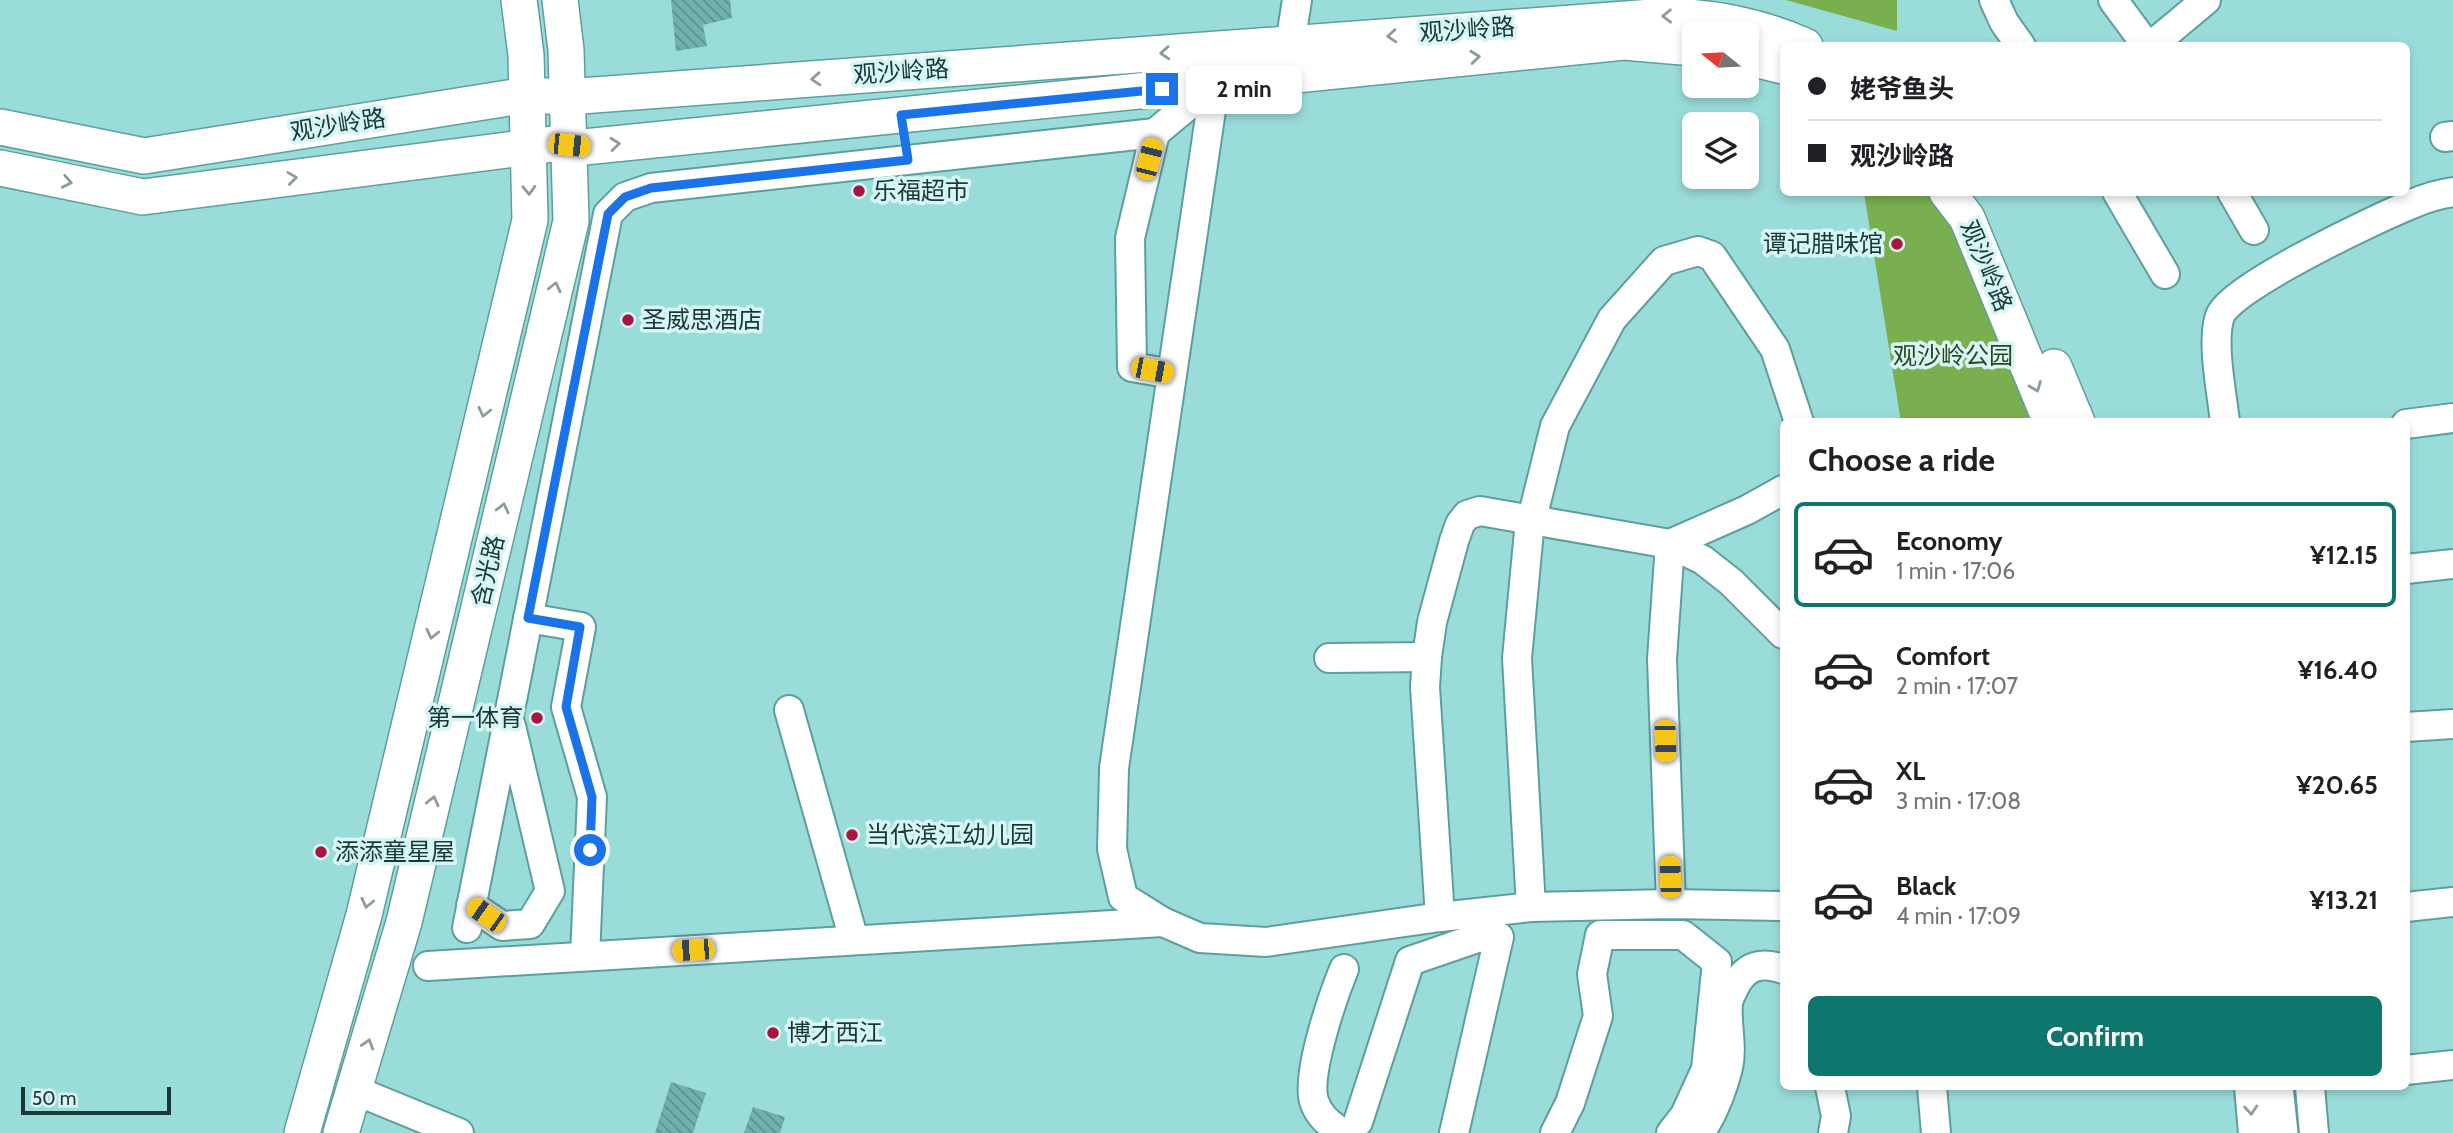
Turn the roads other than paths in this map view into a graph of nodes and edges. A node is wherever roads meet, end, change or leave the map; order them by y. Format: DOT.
graph roads {
  1 [pos="519,0"];
  2 [pos="560,0"];
  3 [pos="1297,0"];
  4 [pos="1994,0"];
  5 [pos="2113,0"];
  6 [pos="2206,0"];
  7 [pos="1793,42"];
  8 [pos="2018,42"];
  9 [pos="2146,42"];
  10 [pos="2154,42"];
  11 [pos="1682,47"];
  12 [pos="1288,60"];
  13 [pos="1759,60"];
  14 [pos="1780,65"];
  15 [pos="1214,83"];
  16 [pos="527,96"];
  17 [pos="567,97"];
  18 [pos="901,115"];
  19 [pos="0,127"];
  20 [pos="1156,133"];
  21 [pos="569,145"];
  22 [pos="528,147"];
  23 [pos="908,160"];
  24 [pos="0,168"];
  25 [pos="2453,192"];
  26 [pos="1950,196"];
  27 [pos="1979,196"];
  28 [pos="2119,196"];
  29 [pos="2234,196"];
  30 [pos="2254,230"];
  31 [pos="2165,274"];
  32 [pos="1172,374"];
  33 [pos="1798,418"];
  34 [pos="2049,418"];
  35 [pos="2075,418"];
  36 [pos="2225,418"];
  37 [pos="2453,418"];
  38 [pos="2410,423"];
  39 [pos="1780,492"];
  40 [pos="1532,521"];
  41 [pos="1670,544"];
  42 [pos="2453,564"];
  43 [pos="2410,569"];
  44 [pos="528,618"];
  45 [pos="1780,631"];
  46 [pos="1427,657"];
  47 [pos="1328,658"];
  48 [pos="789,710"];
  49 [pos="509,716"];
  50 [pos="2453,724"];
  51 [pos="2410,727"];
  52 [pos="2453,902"];
  53 [pos="1671,904"];
  54 [pos="1780,906"];
  55 [pos="1531,907"];
  56 [pos="2410,907"];
  57 [pos="1440,917"];
  58 [pos="1163,922"];
  59 [pos="854,940"];
  60 [pos="585,956"];
  61 [pos="428,966"];
  62 [pos="1780,968"];
  63 [pos="1344,969"];
  64 [pos="2453,1065"];
  65 [pos="2410,1070"];
  66 [pos="354,1090"];
  67 [pos="1831,1090"];
  68 [pos="1931,1090"];
  69 [pos="2249,1090"];
  70 [pos="2275,1090"];
  71 [pos="2310,1090"];
  72 [pos="1350,1127"];
  73 [pos="302,1133"];
  74 [pos="341,1133"];
  75 [pos="459,1133"];
  76 [pos="1454,1133"];
  77 [pos="1555,1133"];
  78 [pos="1671,1133"];
  79 [pos="1700,1133"];
  80 [pos="1833,1133"];
  81 [pos="1936,1133"];
  82 [pos="2253,1133"];
  83 [pos="2280,1133"];
  84 [pos="2315,1133"];
  1 -- 16 [label="main road, 含光路"];
  2 -- 17 [label="main road, 含光路"];
  3 -- 12 [label="street"];
  4 -- 8 [label="street"];
  5 -- 9 [label="street"];
  6 -- 10 [label="street"];
  7 -- 12 [label="main road, 观沙岭路, one-way"];
  12 -- 11 [label="main road, 观沙岭路, one-way"];
  12 -- 15 [label="main road, 观沙岭路"];
  12 -- 17 [label="main road, 观沙岭路, one-way"];
  13 -- 14 [label="main road"];
  15 -- 18 [label="main road, 观沙岭路"];
  15 -- 20 [label="street"];
  15 -- 32 [label="street"];
  16 -- 17 [label="main road, 观沙岭路"];
  16 -- 19 [label="main road, 观沙岭路"];
  16 -- 22 [label="main road, 含光路"];
  17 -- 21 [label="main road, 含光路"];
  21 -- 18 [label="main road, 观沙岭路, one-way"];
  18 -- 23 [label="street"];
  20 -- 23 [label="street"];
  20 -- 32 [label="street"];
  21 -- 22 [label="main road, 观沙岭路"];
  66 -- 21 [label="main road, 含光路, one-way"];
  24 -- 22 [label="main road, 观沙岭路, one-way"];
  22 -- 73 [label="main road, 含光路, one-way"];
  23 -- 44 [label="street"];
  25 -- 36 [label="street"];
  26 -- 34 [label="main road, 观沙岭路, one-way"];
  27 -- 35 [label="main road, 观沙岭路"];
  28 -- 31 [label="street"];
  29 -- 30 [label="street"];
  32 -- 58 [label="street"];
  33 -- 40 [label="street"];
  37 -- 38 [label="street"];
  39 -- 41 [label="street"];
  40 -- 41 [label="street"];
  40 -- 46 [label="street"];
  40 -- 55 [label="street"];
  41 -- 45 [label="street"];
  41 -- 53 [label="street"];
  42 -- 43 [label="street"];
  44 -- 49 [label="street"];
  44 -- 60 [label="street"];
  46 -- 47 [label="street"];
  46 -- 57 [label="street"];
  48 -- 59 [label="street"];
  49 -- 49 [label="street"];
  50 -- 51 [label="street"];
  52 -- 56 [label="street"];
  53 -- 54 [label="street"];
  53 -- 55 [label="street"];
  55 -- 57 [label="street"];
  57 -- 58 [label="street"];
  58 -- 59 [label="street"];
  59 -- 60 [label="street"];
  60 -- 61 [label="street"];
  62 -- 79 [label="street"];
  63 -- 72 [label="street"];
  64 -- 65 [label="street"];
  66 -- 74 [label="main road, 含光路"];
  66 -- 75 [label="street"];
  67 -- 80 [label="street"];
  68 -- 81 [label="street"];
  69 -- 82 [label="street, one-way"];
  70 -- 83 [label="main road"];
  71 -- 84 [label="street"];
  72 -- 76 [label="street"];
  77 -- 78 [label="street"];
}
